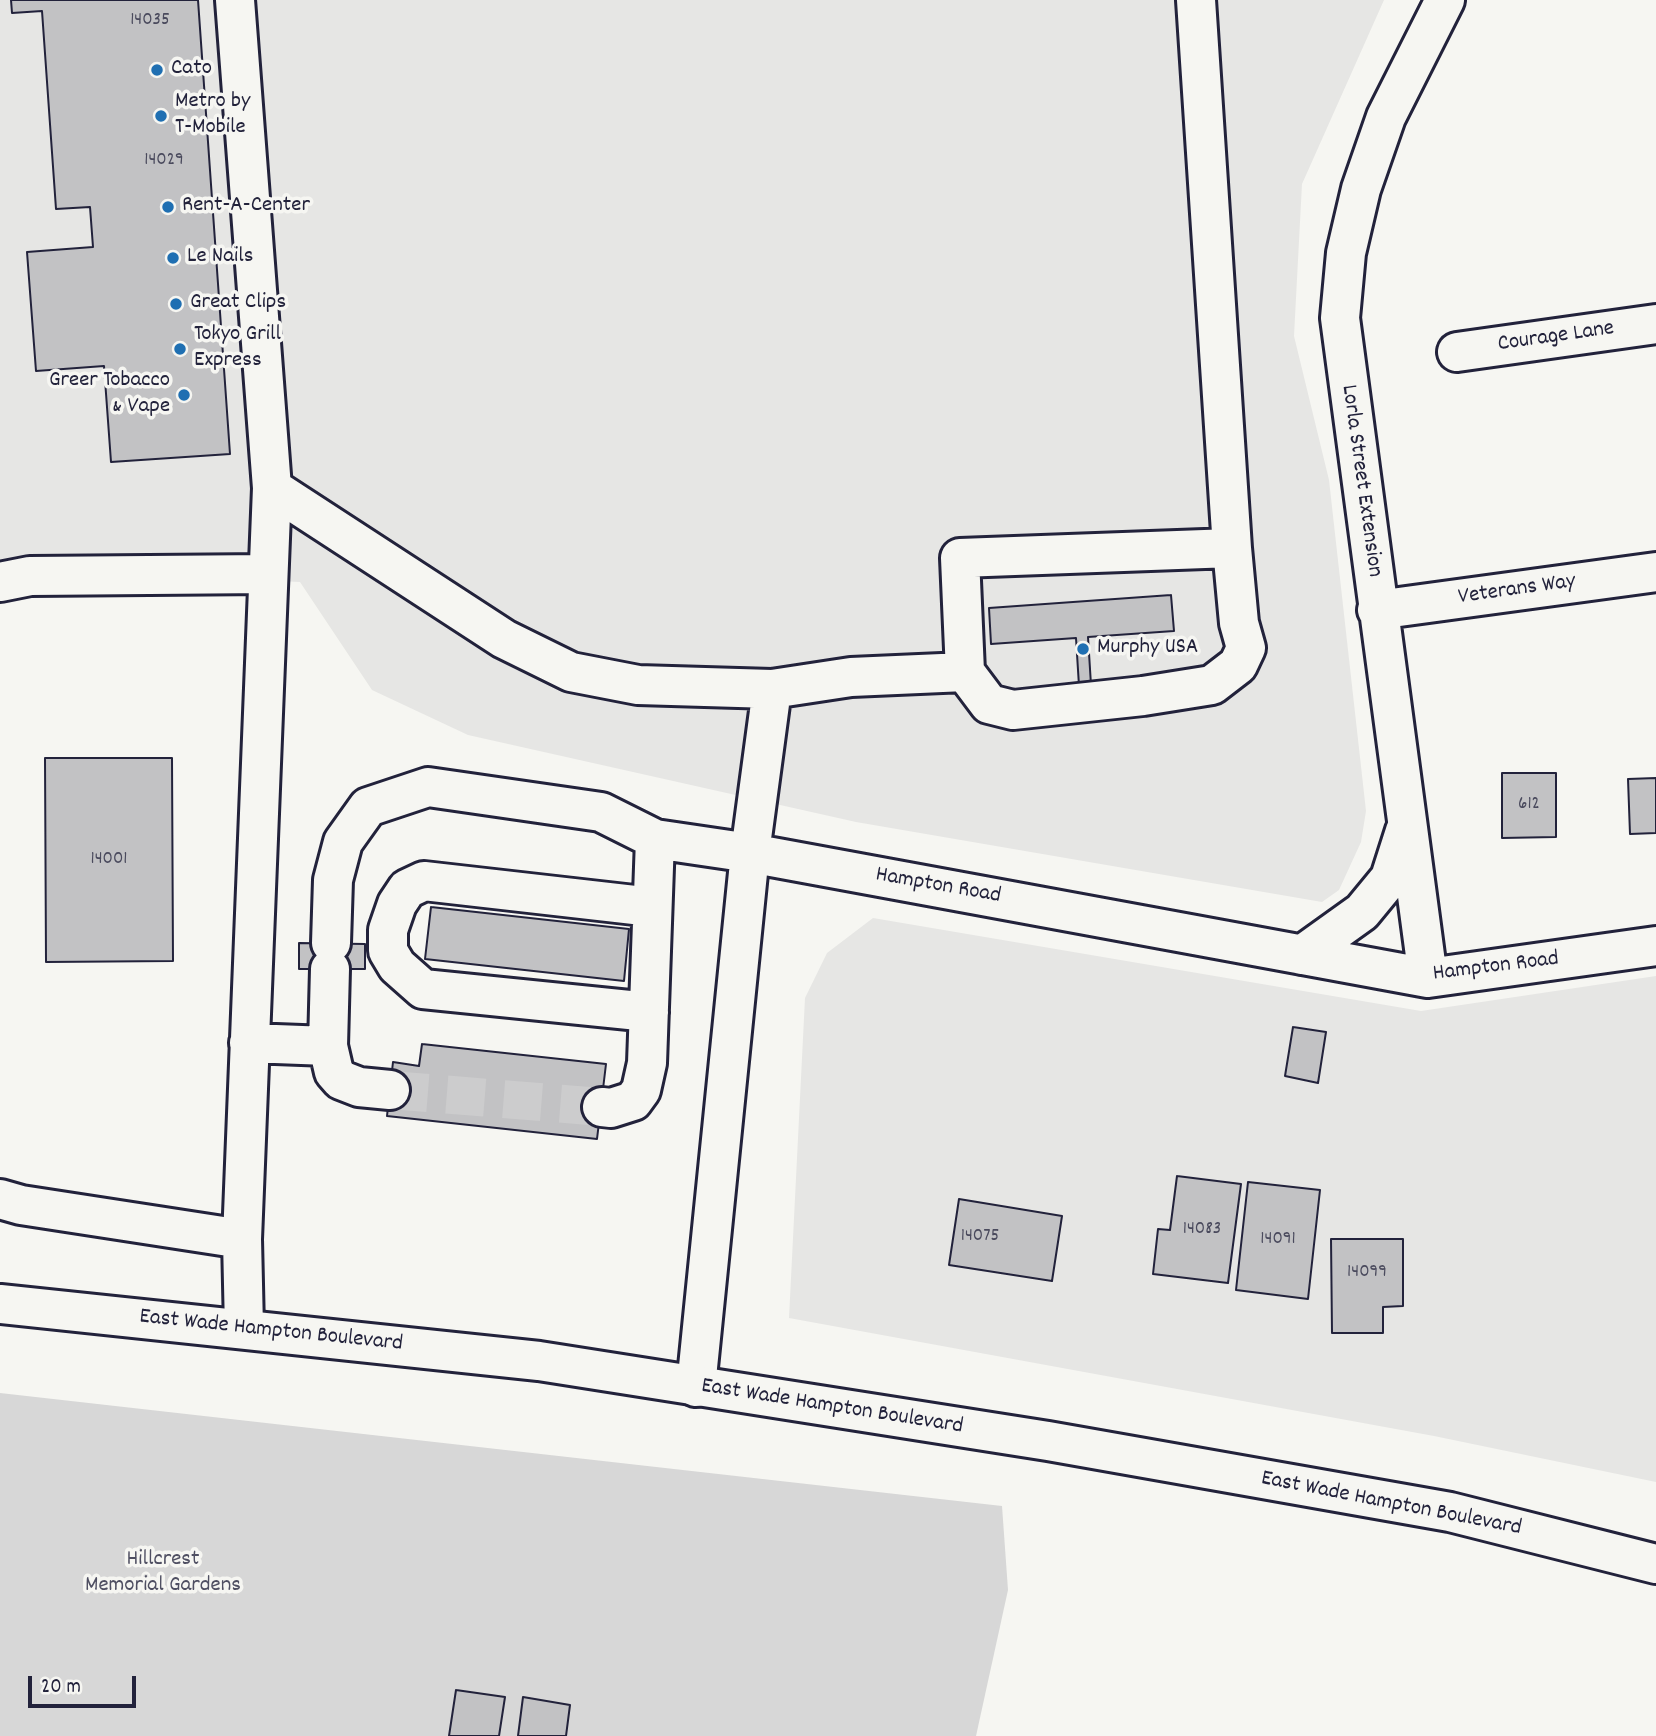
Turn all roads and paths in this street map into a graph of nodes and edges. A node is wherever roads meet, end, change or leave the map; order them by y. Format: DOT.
graph roads {
  1 [pos="235,0"];
  2 [pos="1196,0"];
  3 [pos="1445,0"];
  4 [pos="1656,324"];
  5 [pos="1457,352"];
  6 [pos="272,488"];
  7 [pos="1232,548"];
  8 [pos="1656,572"];
  9 [pos="268,574"];
  10 [pos="0,582"];
  11 [pos="1377,610"];
  12 [pos="965,672"];
  13 [pos="772,689"];
  14 [pos="1407,826"];
  15 [pos="655,839"];
  16 [pos="750,853"];
  17 [pos="653,907"];
  18 [pos="1656,946"];
  19 [pos="1302,955"];
  20 [pos="1428,978"];
  21 [pos="649,1013"];
  22 [pos="249,1043"];
  23 [pos="328,1046"];
  24 [pos="390,1090"];
  25 [pos="602,1107"];
  26 [pos="0,1199"];
  27 [pos="242,1239"];
  28 [pos="0,1304"];
  29 [pos="244,1329"];
  30 [pos="696,1387"];
  31 [pos="1656,1564"];
  1 -- 6 [label="street"];
  2 -- 7 [label="street"];
  3 -- 11 [label="street, Lorla Street Extension"];
  4 -- 5 [label="street, Courage Lane"];
  6 -- 9 [label="street"];
  6 -- 13 [label="street"];
  7 -- 12 [label="street"];
  7 -- 12 [label="street"];
  8 -- 11 [label="street, Veterans Way"];
  9 -- 10 [label="street"];
  9 -- 22 [label="street"];
  11 -- 14 [label="street, Lorla Street Extension"];
  12 -- 13 [label="street"];
  13 -- 16 [label="street"];
  14 -- 19 [label="street"];
  14 -- 20 [label="street, Lorla Street Extension"];
  15 -- 16 [label="street, Hampton Road"];
  15 -- 17 [label="street"];
  15 -- 23 [label="street, Hampton Road"];
  16 -- 19 [label="street, Hampton Road"];
  16 -- 30 [label="street"];
  17 -- 21 [label="street"];
  17 -- 21 [label="street"];
  18 -- 20 [label="street, Hampton Road"];
  19 -- 20 [label="street, Hampton Road"];
  21 -- 25 [label="street"];
  22 -- 23 [label="street"];
  22 -- 27 [label="street"];
  23 -- 24 [label="street"];
  26 -- 27 [label="street"];
  27 -- 29 [label="street"];
  28 -- 29 [label="street, East Wade Hampton Boulevard"];
  29 -- 30 [label="street, East Wade Hampton Boulevard"];
  30 -- 31 [label="street, East Wade Hampton Boulevard"];
}
